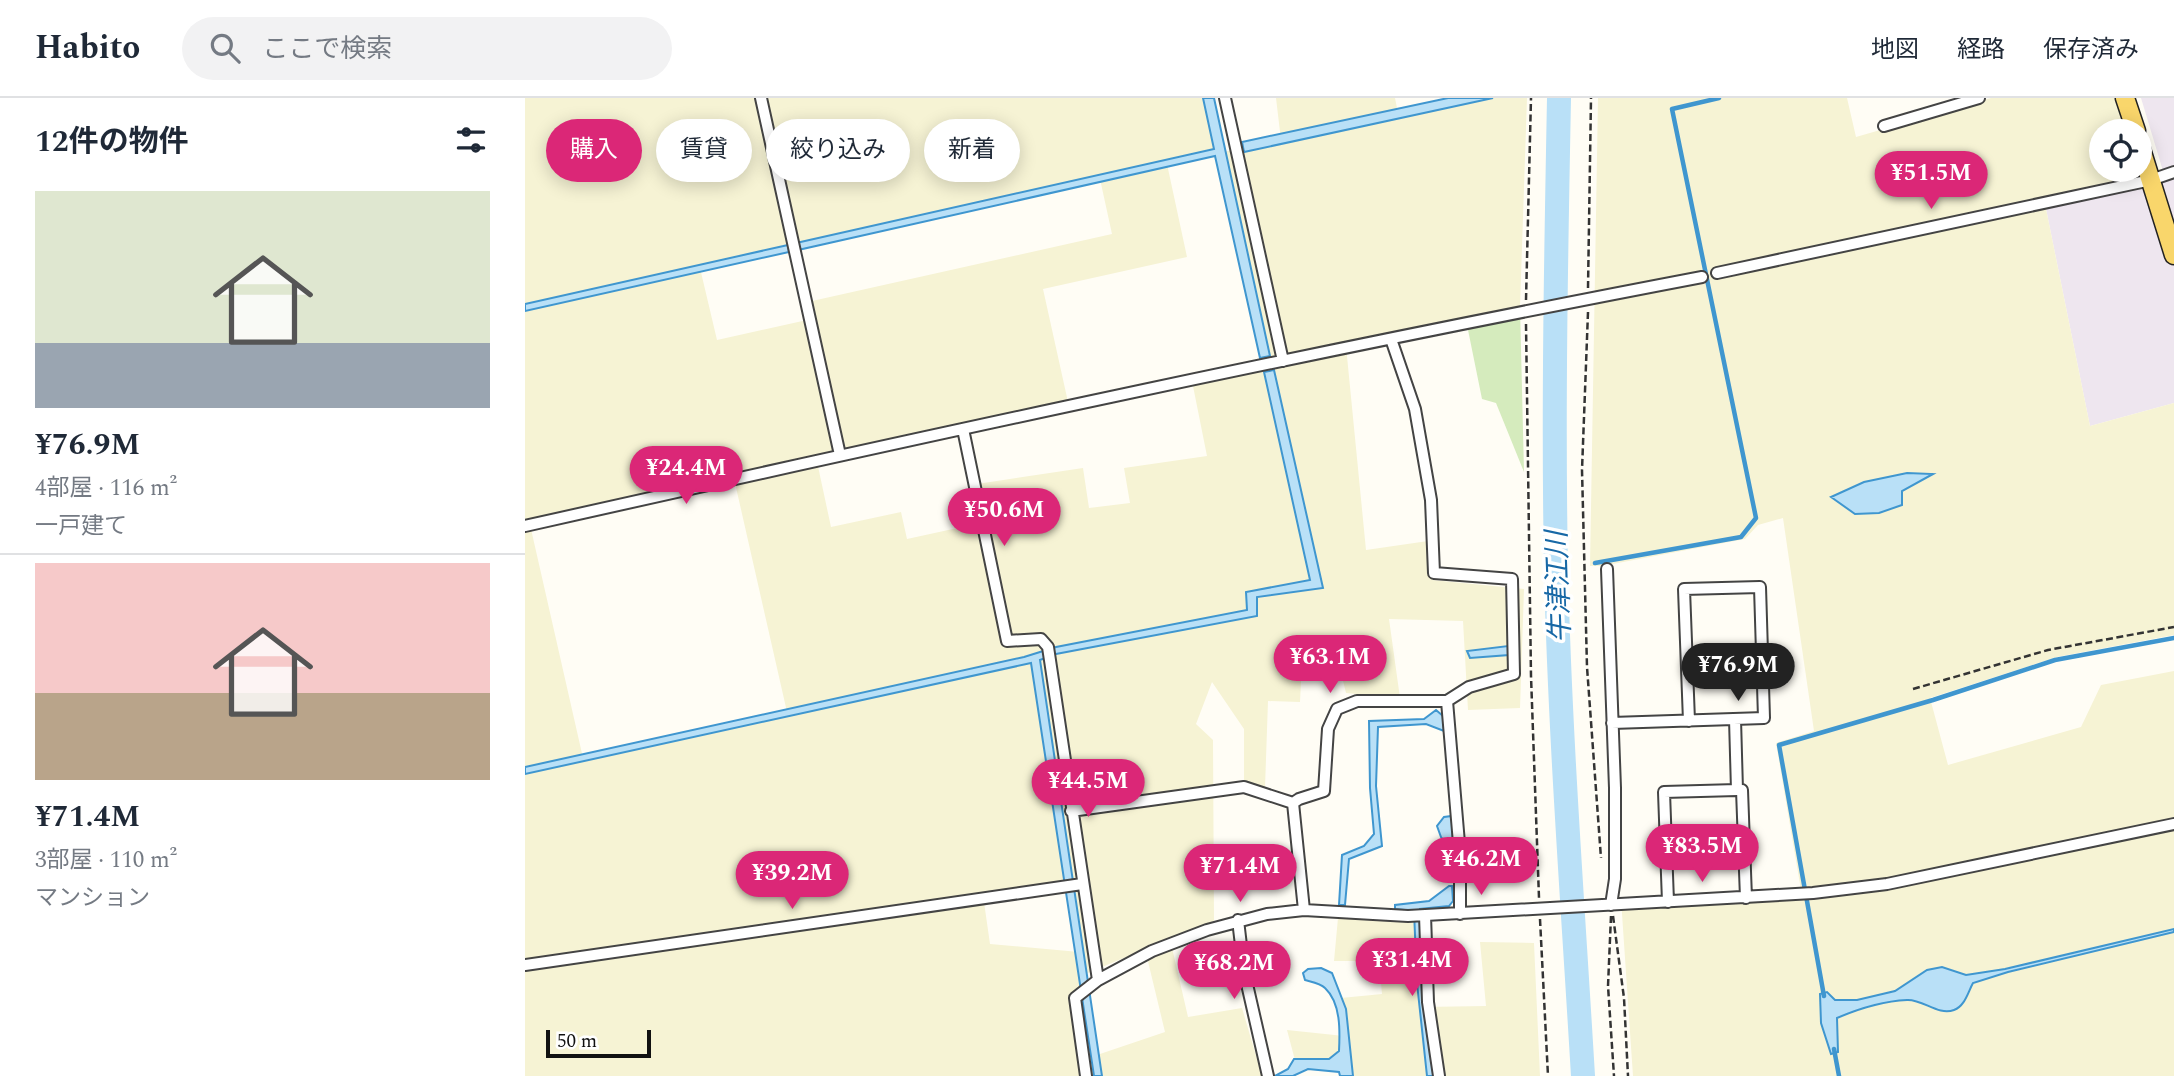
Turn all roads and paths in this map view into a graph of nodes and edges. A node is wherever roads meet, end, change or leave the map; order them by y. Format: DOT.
graph roads {
  1 [pos="761,98"];
  2 [pos="1225,98"];
  3 [pos="1531,98"];
  4 [pos="1591,98"];
  5 [pos="1979,98"];
  6 [pos="2125,98"];
  7 [pos="1957,101"];
  8 [pos="2132,119"];
  9 [pos="1884,126"];
  10 [pos="2174,173"];
  11 [pos="2152,180"];
  12 [pos="2142,182"];
  13 [pos="2152,182"];
  14 [pos="2174,255"];
  15 [pos="1717,273"];
  16 [pos="1702,277"];
  17 [pos="1588,299"];
  18 [pos="1526,311"];
  19 [pos="1391,339"];
  20 [pos="1283,361"];
  21 [pos="963,429"];
  22 [pos="839,455"];
  23 [pos="525,526"];
  24 [pos="1607,569"];
  25 [pos="2174,627"];
  26 [pos="1913,689"];
  27 [pos="1447,701"];
  28 [pos="1735,719"];
  29 [pos="1689,720"];
  30 [pos="1612,723"];
  31 [pos="1737,790"];
  32 [pos="1293,803"];
  33 [pos="1072,811"];
  34 [pos="2174,824"];
  35 [pos="1602,867"];
  36 [pos="1082,884"];
  37 [pos="1746,898"];
  38 [pos="1668,902"];
  39 [pos="1611,905"];
  40 [pos="1539,909"];
  41 [pos="1304,910"];
  42 [pos="1460,914"];
  43 [pos="1425,915"];
  44 [pos="1238,920"];
  45 [pos="525,965"];
  46 [pos="1095,982"];
  47 [pos="1086,1076"];
  48 [pos="1268,1076"];
  49 [pos="1439,1076"];
  50 [pos="1548,1076"];
  51 [pos="1614,1076"];
  52 [pos="1629,1076"];
  1 -- 22 [label="street"];
  2 -- 20 [label="street"];
  3 -- 18 [label="path"];
  4 -- 17 [label="path"];
  5 -- 7 [label="street"];
  6 -- 8 [label="main road"];
  7 -- 9 [label="street"];
  10 -- 11 [label="street"];
  12 -- 15 [label="street"];
  13 -- 14 [label="main road"];
  16 -- 17 [label="street"];
  17 -- 18 [label="street"];
  17 -- 35 [label="path"];
  18 -- 19 [label="street"];
  18 -- 40 [label="path"];
  19 -- 20 [label="street"];
  19 -- 27 [label="street"];
  20 -- 21 [label="street"];
  21 -- 22 [label="street"];
  21 -- 33 [label="street"];
  22 -- 23 [label="street"];
  24 -- 30 [label="street"];
  25 -- 26 [label="path"];
  27 -- 32 [label="street"];
  27 -- 42 [label="street"];
  28 -- 29 [label="street"];
  28 -- 29 [label="street"];
  28 -- 31 [label="street"];
  29 -- 30 [label="street"];
  30 -- 39 [label="street"];
  31 -- 37 [label="street"];
  31 -- 38 [label="street"];
  32 -- 33 [label="street"];
  32 -- 41 [label="street"];
  33 -- 36 [label="street"];
  34 -- 37 [label="street"];
  36 -- 45 [label="street"];
  36 -- 46 [label="street"];
  37 -- 38 [label="street"];
  38 -- 39 [label="street"];
  39 -- 40 [label="street"];
  39 -- 51 [label="path"];
  39 -- 52 [label="path"];
  40 -- 42 [label="street"];
  40 -- 50 [label="path"];
  41 -- 43 [label="street"];
  41 -- 44 [label="street"];
  42 -- 43 [label="street"];
  43 -- 49 [label="street"];
  44 -- 46 [label="street"];
  44 -- 48 [label="street"];
  46 -- 47 [label="street"];
}
